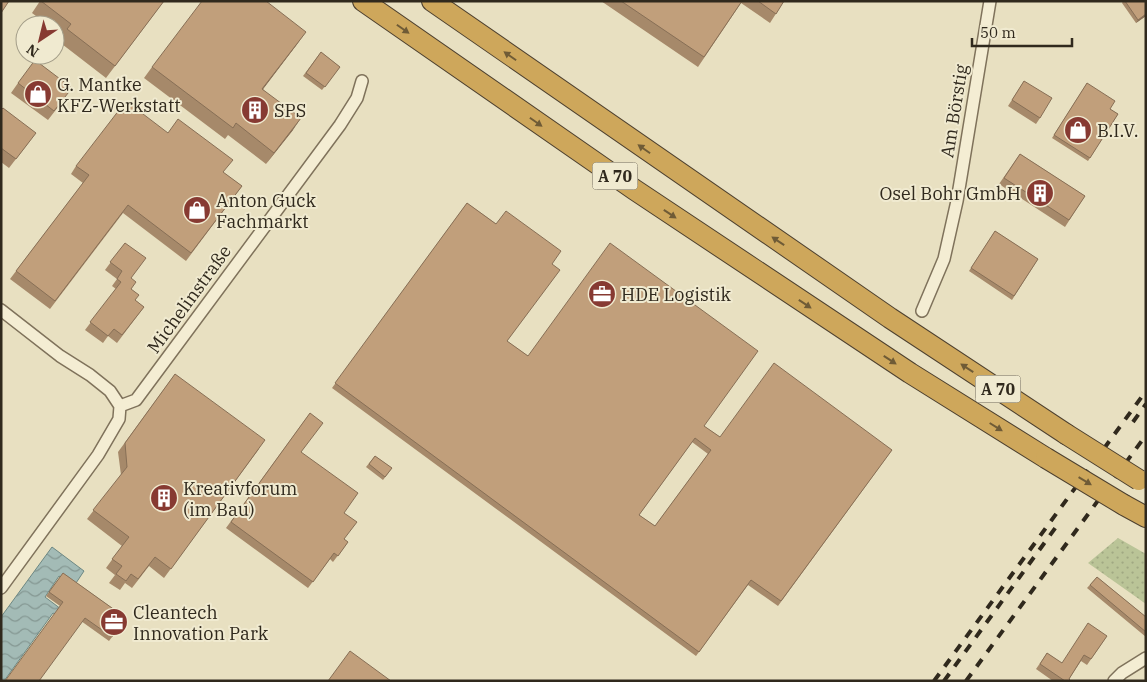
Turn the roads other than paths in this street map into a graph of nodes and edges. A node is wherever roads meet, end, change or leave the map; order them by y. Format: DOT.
graph roads {
  1 [pos="362,1"];
  2 [pos="432,1"];
  3 [pos="990,1"];
  4 [pos="362,81"];
  5 [pos="1,310"];
  6 [pos="922,311"];
  7 [pos="120,406"];
  8 [pos="1142,482"];
  9 [pos="1146,517"];
  10 [pos="1,588"];
  11 [pos="1146,658"];
  12 [pos="1114,681"];
  1 -- 9 [label="highway, A 70, one-way, bridge"];
  8 -- 2 [label="highway, A 70, one-way, bridge"];
  3 -- 6 [label="street, Am Börstig"];
  4 -- 7 [label="street, Michelinstraße"];
  5 -- 7 [label="street"];
  7 -- 10 [label="street"];
  11 -- 12 [label="street"];
}
